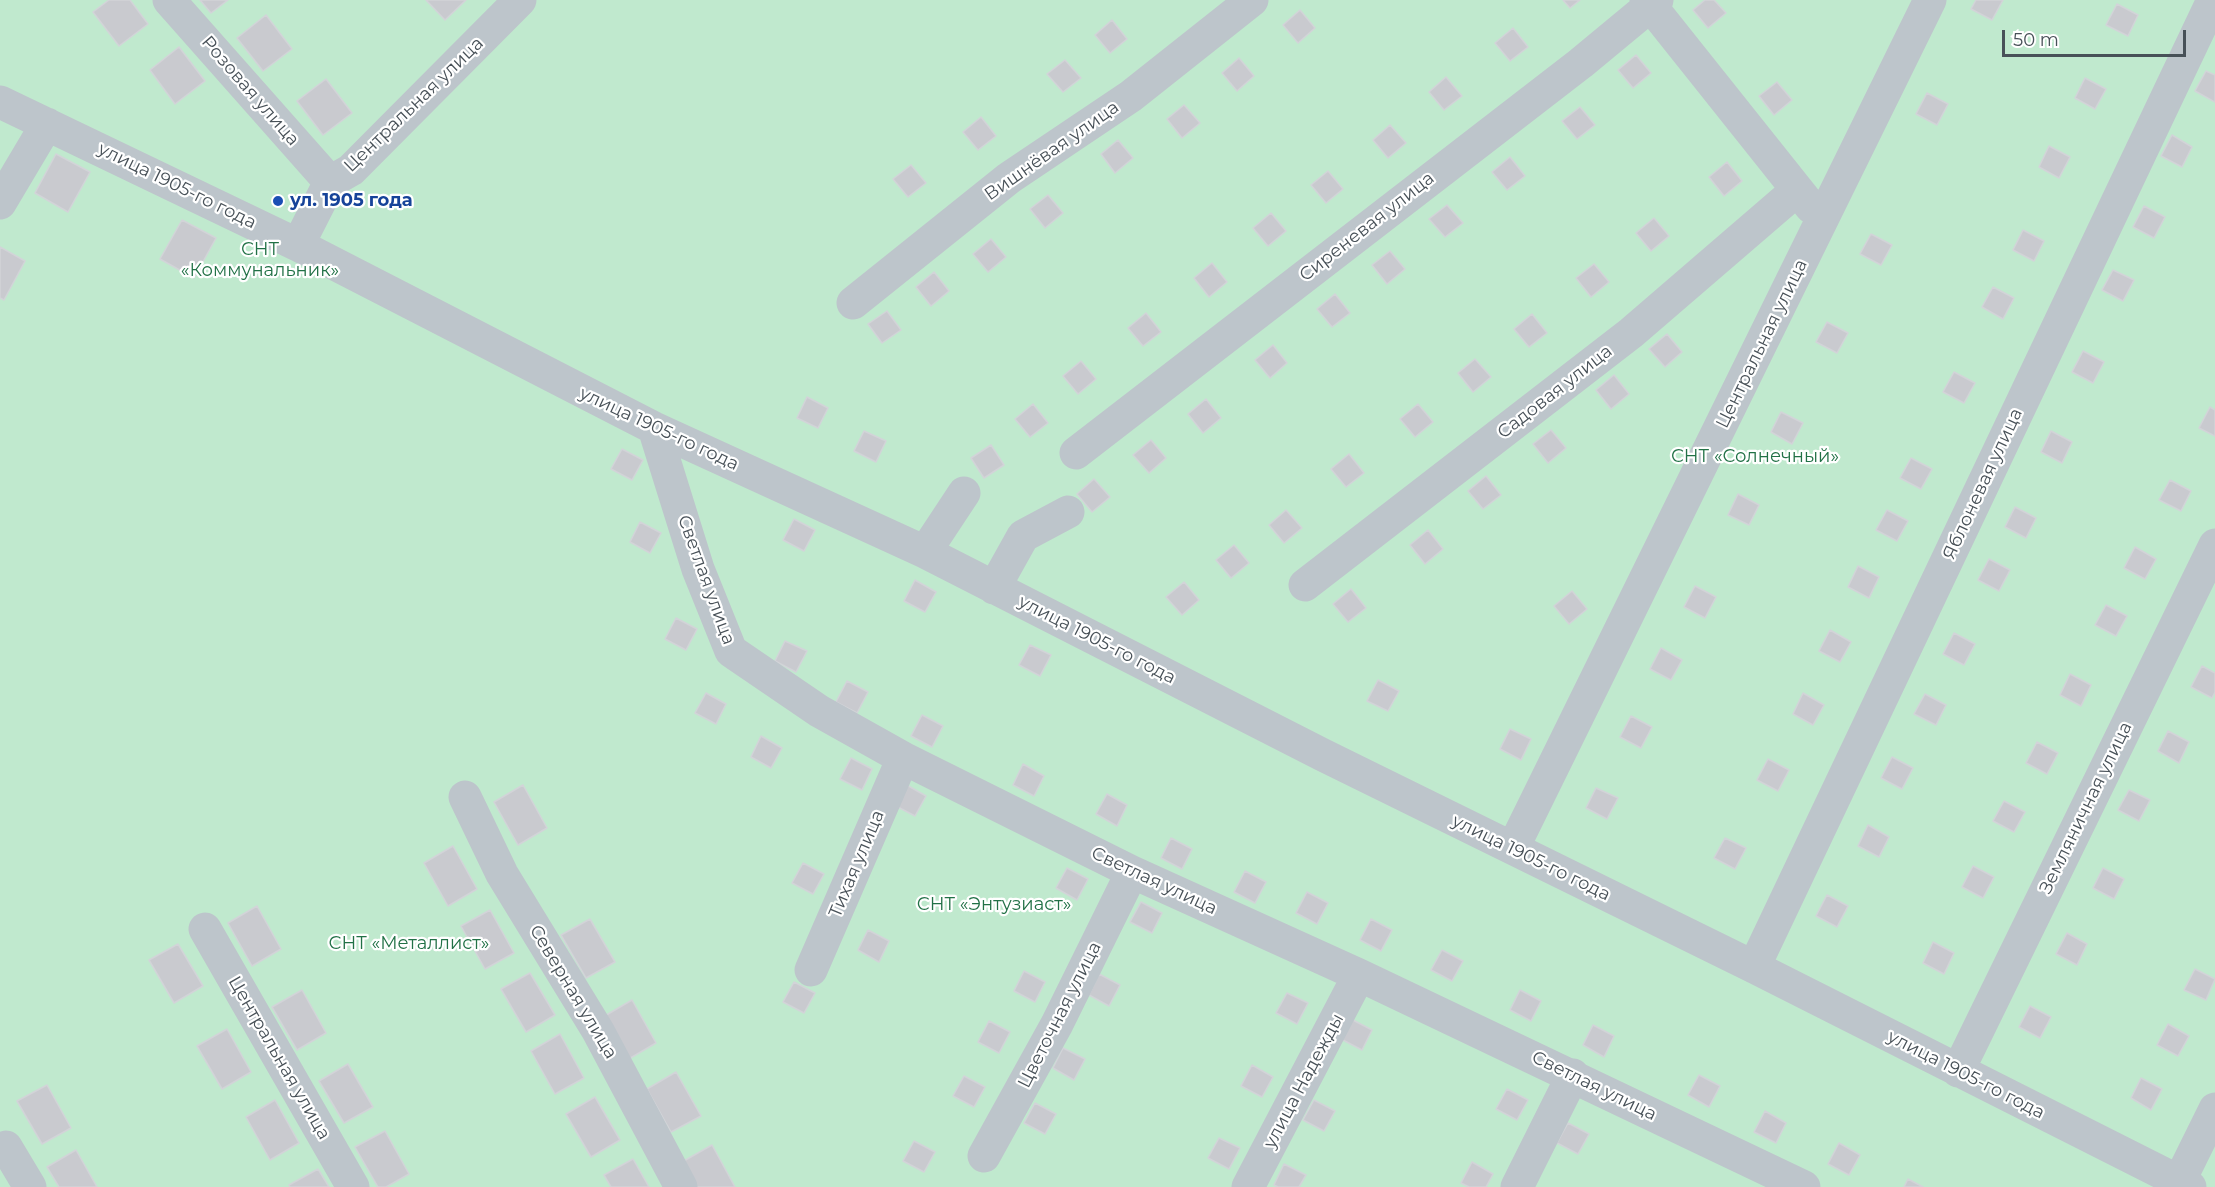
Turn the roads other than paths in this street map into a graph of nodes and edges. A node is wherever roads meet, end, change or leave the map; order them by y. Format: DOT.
graph roads {
  1 [pos="169,0"];
  2 [pos="1252,0"];
  3 [pos="1930,0"];
  4 [pos="2213,0"];
  5 [pos="1651,2"];
  6 [pos="512,3"];
  7 [pos="0,102"];
  8 [pos="47,124"];
  9 [pos="330,182"];
  10 [pos="1797,190"];
  11 [pos="0,202"];
  12 [pos="1822,222"];
  13 [pos="298,245"];
  14 [pos="853,303"];
  15 [pos="654,428"];
  16 [pos="1076,453"];
  17 [pos="964,493"];
  18 [pos="1068,512"];
  19 [pos="2215,545"];
  20 [pos="924,552"];
  21 [pos="1305,585"];
  22 [pos="994,588"];
  23 [pos="903,758"];
  24 [pos="465,797"];
  25 [pos="1513,848"];
  26 [pos="1132,872"];
  27 [pos="205,929"];
  28 [pos="1754,968"];
  29 [pos="811,970"];
  30 [pos="1359,975"];
  31 [pos="1958,1071"];
  32 [pos="1573,1075"];
  33 [pos="2215,1109"];
  34 [pos="6,1147"];
  35 [pos="984,1156"];
  36 [pos="2185,1184"];
  37 [pos="30,1187"];
  38 [pos="353,1187"];
  39 [pos="681,1187"];
  40 [pos="1248,1187"];
  41 [pos="1517,1187"];
  42 [pos="1804,1187"];
  1 -- 9 [label="street, Розовая улица"];
  2 -- 14 [label="street, Вишнёвая улица"];
  3 -- 12 [label="street, Центральная улица"];
  4 -- 28 [label="street, Яблоневая улица"];
  5 -- 10 [label="street"];
  5 -- 16 [label="street, Сиреневая улица"];
  6 -- 9 [label="street, Центральная улица"];
  7 -- 8 [label="street, улица 1905-го года"];
  8 -- 11 [label="street"];
  8 -- 13 [label="street, улица 1905-го года"];
  9 -- 13 [label="street, Центральная улица"];
  10 -- 12 [label="street"];
  10 -- 21 [label="street, Садовая улица"];
  12 -- 25 [label="street, Центральная улица"];
  13 -- 15 [label="street, улица 1905-го года"];
  15 -- 20 [label="street, улица 1905-го года"];
  15 -- 23 [label="street, Светлая улица"];
  17 -- 20 [label="street"];
  18 -- 22 [label="street"];
  19 -- 31 [label="street, Земляничная улица"];
  20 -- 22 [label="street, улица 1905-го года"];
  22 -- 25 [label="street, улица 1905-го года"];
  23 -- 26 [label="street, Светлая улица"];
  23 -- 29 [label="street, Тихая улица"];
  24 -- 39 [label="street, Северная улица"];
  25 -- 28 [label="street, улица 1905-го года"];
  26 -- 30 [label="street, Светлая улица"];
  26 -- 35 [label="street, Цветочная улица"];
  27 -- 38 [label="street, Центральная улица"];
  28 -- 31 [label="street, улица 1905-го года"];
  30 -- 32 [label="street, Светлая улица"];
  30 -- 40 [label="street, улица Надежды"];
  31 -- 36 [label="street, улица 1905-го года"];
  32 -- 41 [label="street"];
  32 -- 42 [label="street, Светлая улица"];
  33 -- 36 [label="street"];
  34 -- 37 [label="street"];
}
